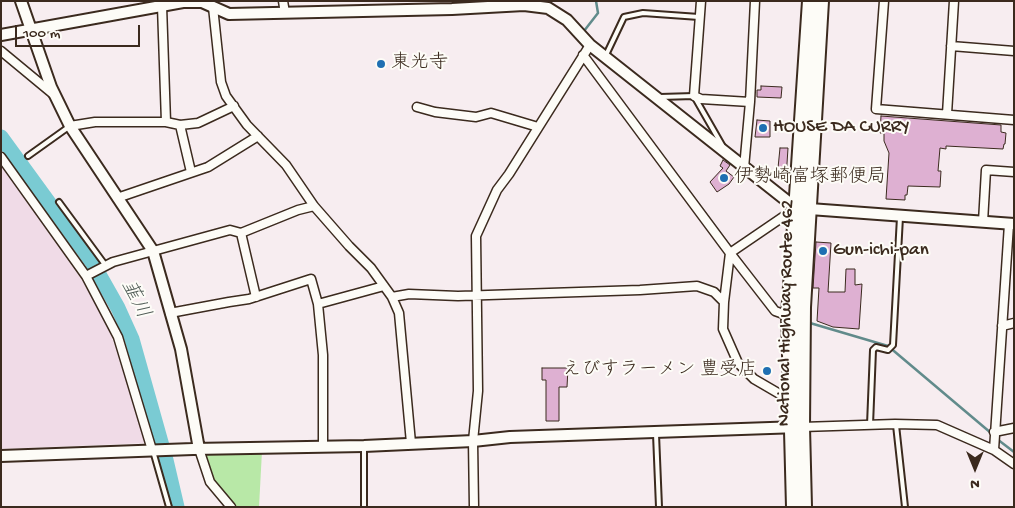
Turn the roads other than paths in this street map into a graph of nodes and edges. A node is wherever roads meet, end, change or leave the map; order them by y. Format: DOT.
graph roads {
  1 [pos="22,1"];
  2 [pos="283,1"];
  3 [pos="701,1"];
  4 [pos="756,1"];
  5 [pos="810,1"];
  6 [pos="820,1"];
  7 [pos="884,1"];
  8 [pos="954,1"];
  9 [pos="183,2"];
  10 [pos="452,5"];
  11 [pos="549,5"];
  12 [pos="162,6"];
  13 [pos="382,6"];
  14 [pos="213,7"];
  15 [pos="285,12"];
  16 [pos="700,18"];
  17 [pos="32,30"];
  18 [pos="1,35"];
  19 [pos="590,45"];
  20 [pos="951,46"];
  21 [pos="1,51"];
  22 [pos="1014,51"];
  23 [pos="583,55"];
  24 [pos="605,57"];
  25 [pos="55,95"];
  26 [pos="694,96"];
  27 [pos="655,97"];
  28 [pos="750,102"];
  29 [pos="234,106"];
  30 [pos="416,108"];
  31 [pos="947,114"];
  32 [pos="1014,120"];
  33 [pos="166,122"];
  34 [pos="180,125"];
  35 [pos="70,126"];
  36 [pos="538,127"];
  37 [pos="258,136"];
  38 [pos="723,152"];
  39 [pos="1,156"];
  40 [pos="28,156"];
  41 [pos="744,168"];
  42 [pos="191,172"];
  43 [pos="1014,172"];
  44 [pos="117,198"];
  45 [pos="59,202"];
  46 [pos="314,206"];
  47 [pos="802,209"];
  48 [pos="900,216"];
  49 [pos="983,222"];
  50 [pos="1011,224"];
  51 [pos="240,233"];
  52 [pos="153,251"];
  53 [pos="732,252"];
  54 [pos="106,266"];
  55 [pos="86,276"];
  56 [pos="384,286"];
  57 [pos="478,294"];
  58 [pos="256,296"];
  59 [pos="392,297"];
  60 [pos="724,302"];
  61 [pos="318,304"];
  62 [pos="170,313"];
  63 [pos="789,316"];
  64 [pos="1014,323"];
  65 [pos="1002,326"];
  66 [pos="790,400"];
  67 [pos="896,424"];
  68 [pos="870,425"];
  69 [pos="797,427"];
  70 [pos="1014,428"];
  71 [pos="656,432"];
  72 [pos="994,432"];
  73 [pos="473,441"];
  74 [pos="411,443"];
  75 [pos="323,446"];
  76 [pos="364,446"];
  77 [pos="199,448"];
  78 [pos="154,450"];
  79 [pos="994,450"];
  80 [pos="1,456"];
  81 [pos="1014,464"];
  82 [pos="169,507"];
  83 [pos="231,507"];
  84 [pos="364,507"];
  85 [pos="474,507"];
  86 [pos="658,507"];
  87 [pos="794,507"];
  88 [pos="804,507"];
  89 [pos="905,507"];
  1 -- 17 [label="street"];
  2 -- 15 [label="street"];
  3 -- 16 [label="street"];
  4 -- 28 [label="street"];
  5 -- 47 [label="highway, National Highway Route 462"];
  6 -- 47 [label="highway, National Highway Route 462"];
  7 -- 31 [label="street"];
  8 -- 20 [label="street"];
  9 -- 12 [label="street"];
  9 -- 14 [label="street"];
  10 -- 11 [label="street"];
  10 -- 13 [label="street"];
  11 -- 19 [label="street"];
  12 -- 17 [label="street"];
  12 -- 33 [label="street"];
  13 -- 15 [label="street"];
  14 -- 15 [label="street"];
  14 -- 29 [label="street"];
  16 -- 24 [label="lane"];
  16 -- 26 [label="street"];
  17 -- 18 [label="street"];
  17 -- 25 [label="street"];
  19 -- 23 [label="street"];
  19 -- 24 [label="street"];
  20 -- 22 [label="street"];
  20 -- 31 [label="street"];
  21 -- 25 [label="street"];
  23 -- 36 [label="street"];
  23 -- 53 [label="street"];
  24 -- 27 [label="street"];
  25 -- 35 [label="street"];
  26 -- 27 [label="lane"];
  26 -- 28 [label="street"];
  26 -- 38 [label="lane"];
  27 -- 38 [label="street"];
  28 -- 41 [label="street"];
  29 -- 34 [label="street"];
  29 -- 37 [label="street"];
  30 -- 36 [label="street"];
  31 -- 32 [label="street"];
  33 -- 34 [label="street"];
  33 -- 35 [label="street"];
  34 -- 42 [label="street"];
  35 -- 40 [label="lane"];
  35 -- 44 [label="street"];
  36 -- 57 [label="street"];
  37 -- 42 [label="street"];
  37 -- 46 [label="street"];
  38 -- 41 [label="street"];
  39 -- 55 [label="street"];
  41 -- 47 [label="street"];
  42 -- 44 [label="street"];
  43 -- 49 [label="street"];
  44 -- 52 [label="street"];
  45 -- 54 [label="lane"];
  46 -- 51 [label="street"];
  46 -- 56 [label="street"];
  47 -- 48 [label="street"];
  47 -- 53 [label="street"];
  47 -- 63 [label="highway, National Highway Route 462"];
  47 -- 69 [label="highway, National Highway Route 462"];
  48 -- 49 [label="street"];
  48 -- 68 [label="lane"];
  49 -- 50 [label="street"];
  50 -- 65 [label="street"];
  51 -- 52 [label="street"];
  51 -- 58 [label="street"];
  52 -- 54 [label="street"];
  52 -- 62 [label="street"];
  53 -- 60 [label="street"];
  53 -- 63 [label="street"];
  54 -- 55 [label="street"];
  55 -- 78 [label="street"];
  56 -- 59 [label="street"];
  56 -- 61 [label="street"];
  57 -- 59 [label="street"];
  57 -- 60 [label="street"];
  57 -- 73 [label="street"];
  58 -- 61 [label="street"];
  58 -- 62 [label="street"];
  59 -- 74 [label="street"];
  60 -- 66 [label="street"];
  61 -- 75 [label="street"];
  62 -- 77 [label="street"];
  63 -- 66 [label="highway, National Highway Route 462"];
  64 -- 65 [label="street"];
  65 -- 72 [label="street"];
  66 -- 69 [label="highway, National Highway Route 462"];
  67 -- 68 [label="street"];
  67 -- 79 [label="street"];
  67 -- 89 [label="lane"];
  68 -- 69 [label="street"];
  69 -- 71 [label="street"];
  69 -- 87 [label="highway, National Highway Route 462"];
  69 -- 88 [label="highway, National Highway Route 462"];
  70 -- 72 [label="street"];
  71 -- 73 [label="street"];
  71 -- 86 [label="lane"];
  72 -- 79 [label="street"];
  73 -- 74 [label="street"];
  73 -- 85 [label="street"];
  74 -- 76 [label="street"];
  75 -- 76 [label="street"];
  75 -- 77 [label="street"];
  76 -- 84 [label="lane"];
  77 -- 78 [label="street"];
  77 -- 83 [label="street"];
  78 -- 80 [label="street"];
  78 -- 82 [label="lane"];
  79 -- 81 [label="street"];
}
